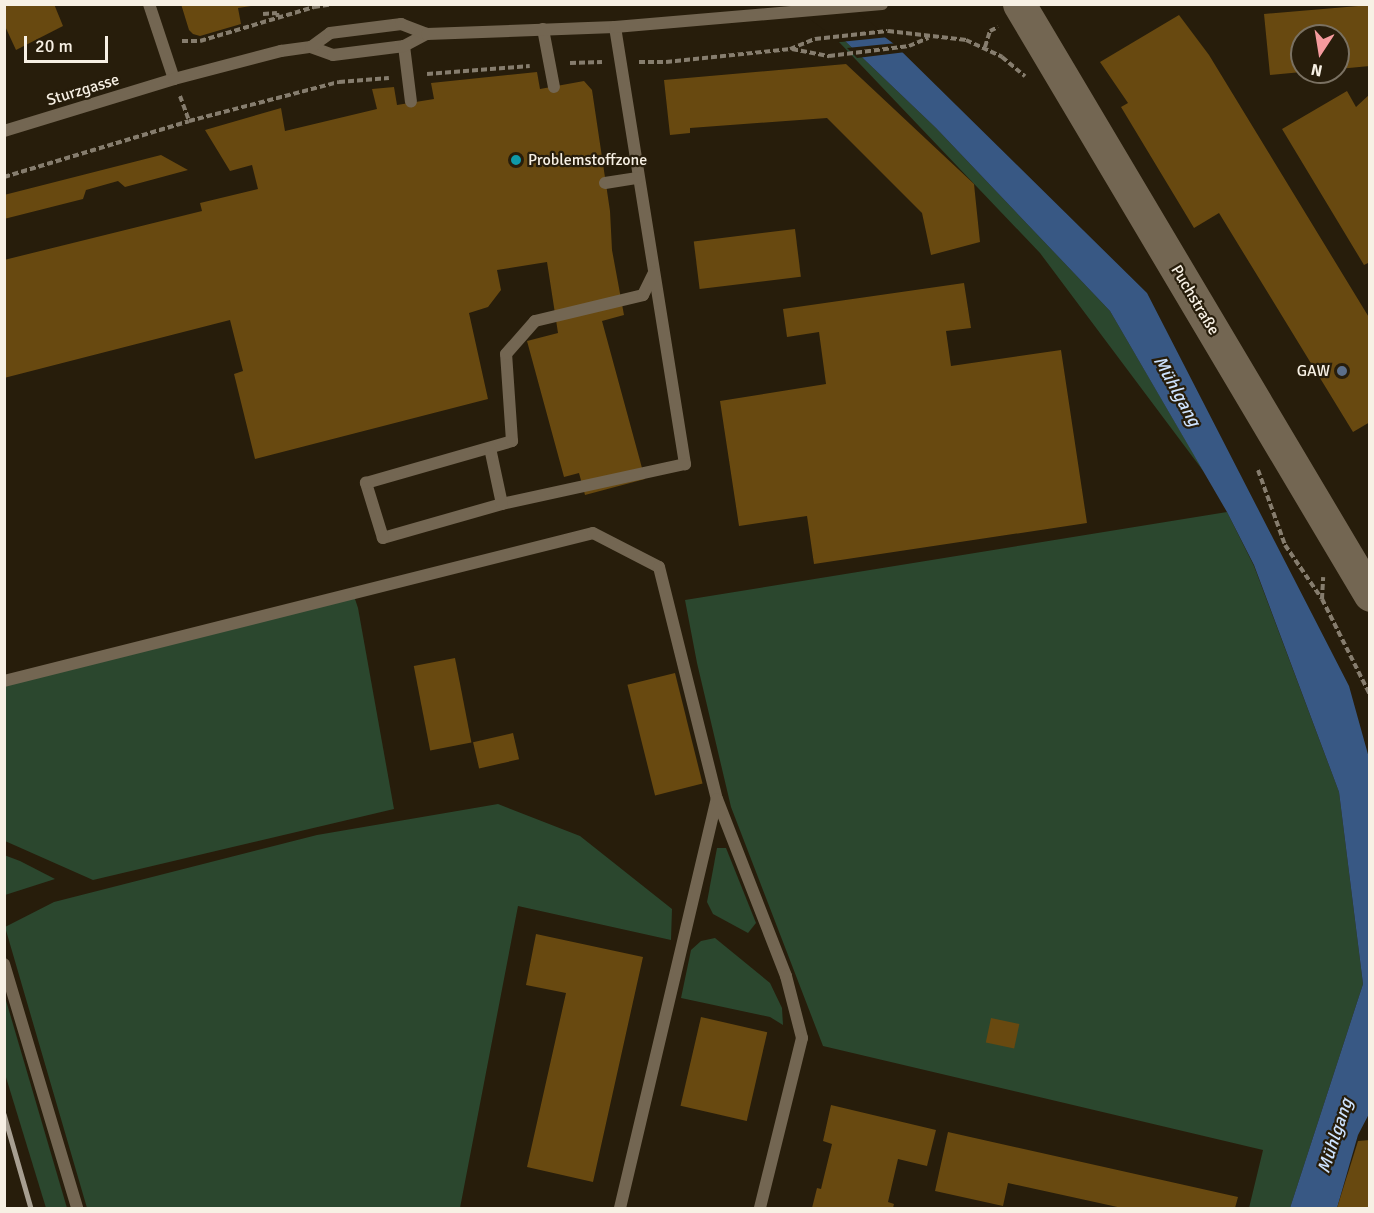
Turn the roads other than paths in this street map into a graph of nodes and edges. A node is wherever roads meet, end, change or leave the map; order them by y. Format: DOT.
graph roads {
  1 [pos="149,4"];
  2 [pos="882,4"];
  3 [pos="1019,4"];
  4 [pos="615,27"];
  5 [pos="543,29"];
  6 [pos="426,34"];
  7 [pos="404,46"];
  8 [pos="311,47"];
  9 [pos="174,79"];
  10 [pos="554,87"];
  11 [pos="411,102"];
  12 [pos="4,131"];
  13 [pos="638,178"];
  14 [pos="605,183"];
  15 [pos="654,272"];
  16 [pos="490,448"];
  17 [pos="502,504"];
  18 [pos="1370,595"];
  19 [pos="4,681"];
  20 [pos="717,799"];
  21 [pos="4,964"];
  22 [pos="77,1209"];
  23 [pos="620,1209"];
  24 [pos="760,1209"];
  1 -- 9 [label="lane"];
  2 -- 4 [label="lane, Sturzgasse"];
  3 -- 18 [label="main road, Puchstraße"];
  4 -- 5 [label="lane, Sturzgasse"];
  4 -- 13 [label="lane"];
  5 -- 6 [label="lane, Sturzgasse"];
  5 -- 10 [label="lane"];
  6 -- 7 [label="lane, Sturzgasse"];
  6 -- 8 [label="lane, Sturzgasse"];
  7 -- 8 [label="lane, Sturzgasse"];
  7 -- 11 [label="lane"];
  8 -- 9 [label="lane, Sturzgasse"];
  9 -- 12 [label="lane, Sturzgasse"];
  13 -- 14 [label="lane"];
  13 -- 15 [label="lane"];
  15 -- 16 [label="lane"];
  15 -- 17 [label="lane"];
  16 -- 17 [label="lane"];
  16 -- 17 [label="lane"];
  19 -- 20 [label="lane"];
  20 -- 23 [label="lane"];
  20 -- 24 [label="lane"];
  21 -- 22 [label="lane"];
}
